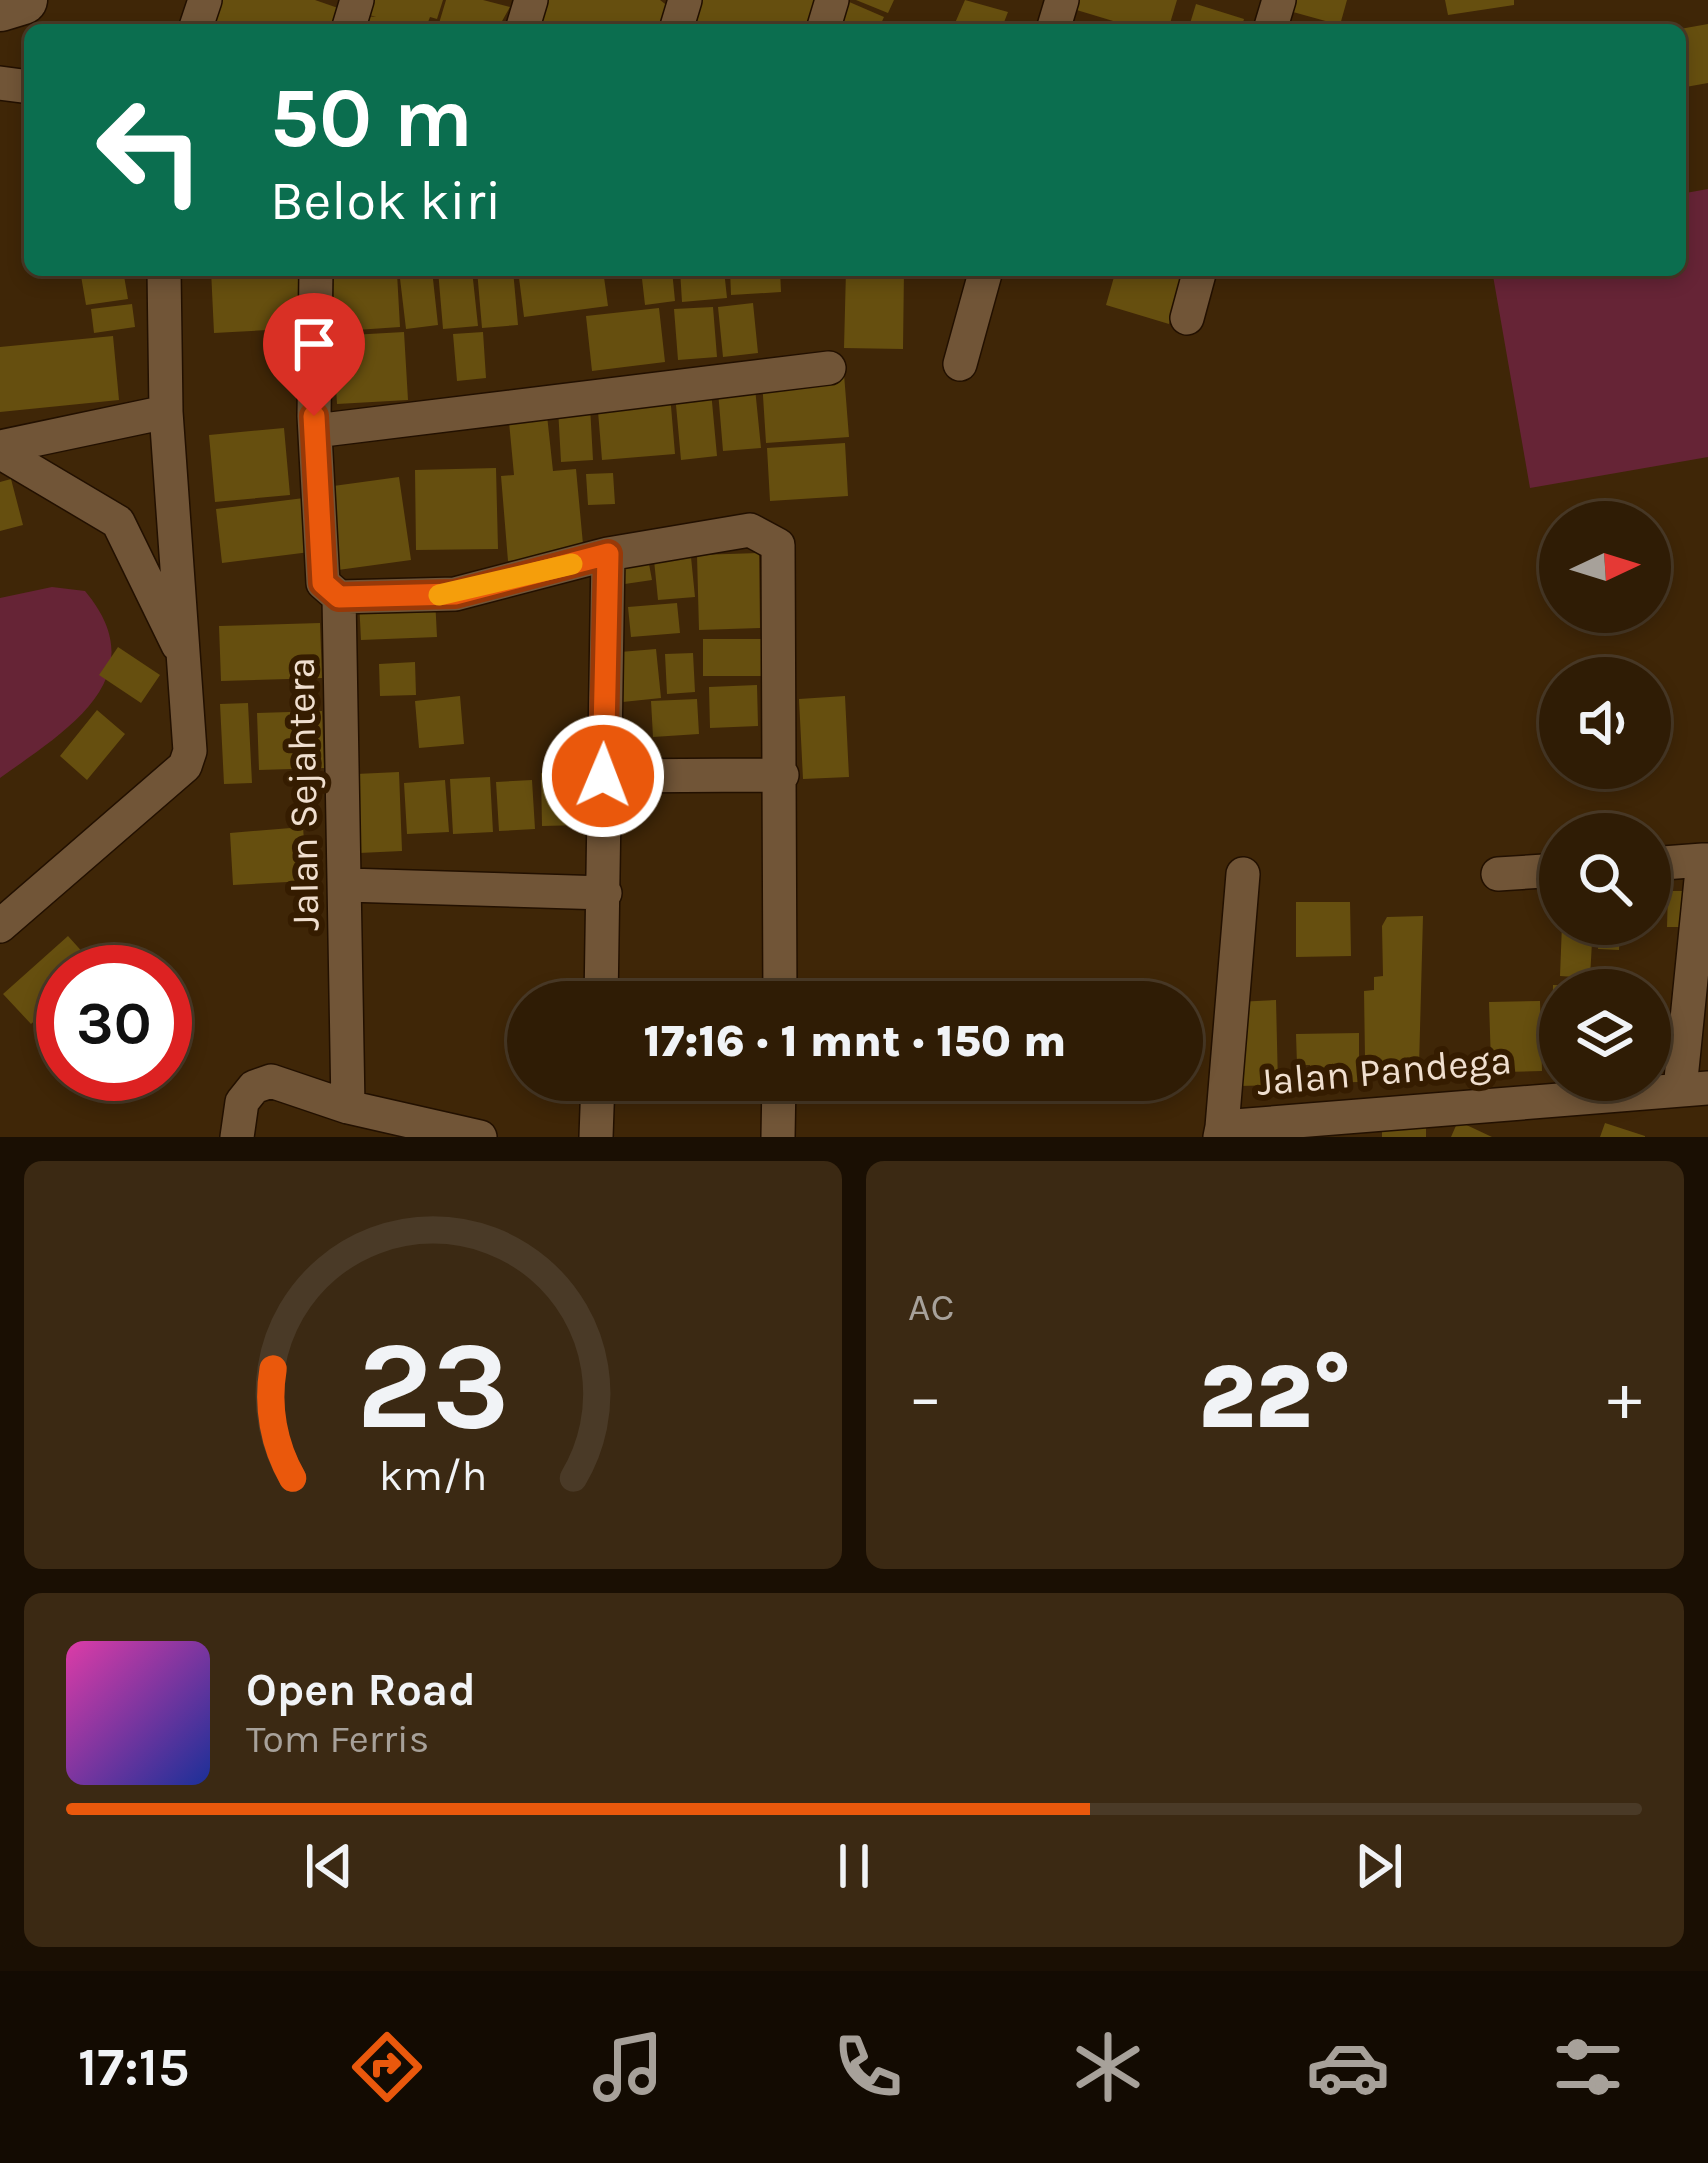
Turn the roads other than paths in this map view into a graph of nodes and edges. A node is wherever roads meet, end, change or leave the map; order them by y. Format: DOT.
graph roads {
  1 [pos="23,0"];
  2 [pos="0,7"];
  3 [pos="164,276"];
  4 [pos="316,276"];
  5 [pos="984,276"];
  6 [pos="1198,276"];
  7 [pos="1186,318"];
  8 [pos="960,364"];
  9 [pos="829,368"];
  10 [pos="166,412"];
  11 [pos="315,430"];
  12 [pos="0,450"];
  13 [pos="608,554"];
  14 [pos="339,597"];
  15 [pos="188,668"];
  16 [pos="782,775"];
  17 [pos="603,776"];
  18 [pos="1705,860"];
  19 [pos="1671,862"];
  20 [pos="1539,871"];
  21 [pos="1243,874"];
  22 [pos="1498,874"];
  23 [pos="347,885"];
  24 [pos="605,893"];
  25 [pos="0,926"];
  26 [pos="602,981"];
  27 [pos="780,981"];
  28 [pos="1694,1089"];
  29 [pos="597,1101"];
  30 [pos="779,1101"];
  31 [pos="348,1107"];
  32 [pos="1221,1132"];
  33 [pos="237,1137"];
  34 [pos="480,1137"];
  35 [pos="596,1137"];
  36 [pos="778,1137"];
  1 -- 2 [label="main road"];
  3 -- 10 [label="street"];
  4 -- 11 [label="street, Jalan Sejahtera"];
  5 -- 8 [label="street"];
  6 -- 7 [label="street"];
  9 -- 11 [label="street"];
  10 -- 12 [label="street"];
  10 -- 15 [label="street"];
  11 -- 14 [label="street, Jalan Sejahtera"];
  12 -- 15 [label="street"];
  13 -- 14 [label="street"];
  13 -- 16 [label="street"];
  13 -- 17 [label="street"];
  14 -- 23 [label="street, Jalan Sejahtera"];
  15 -- 25 [label="street"];
  16 -- 17 [label="street"];
  16 -- 27 [label="street"];
  17 -- 24 [label="street"];
  18 -- 19 [label="street"];
  18 -- 28 [label="street"];
  20 -- 22 [label="street"];
  21 -- 32 [label="street"];
  23 -- 24 [label="street"];
  23 -- 31 [label="street, Jalan Sejahtera"];
  24 -- 26 [label="street"];
  28 -- 32 [label="street, Jalan Pandega"];
  29 -- 35 [label="street"];
  30 -- 36 [label="street"];
  31 -- 33 [label="street"];
  31 -- 34 [label="street"];
}
